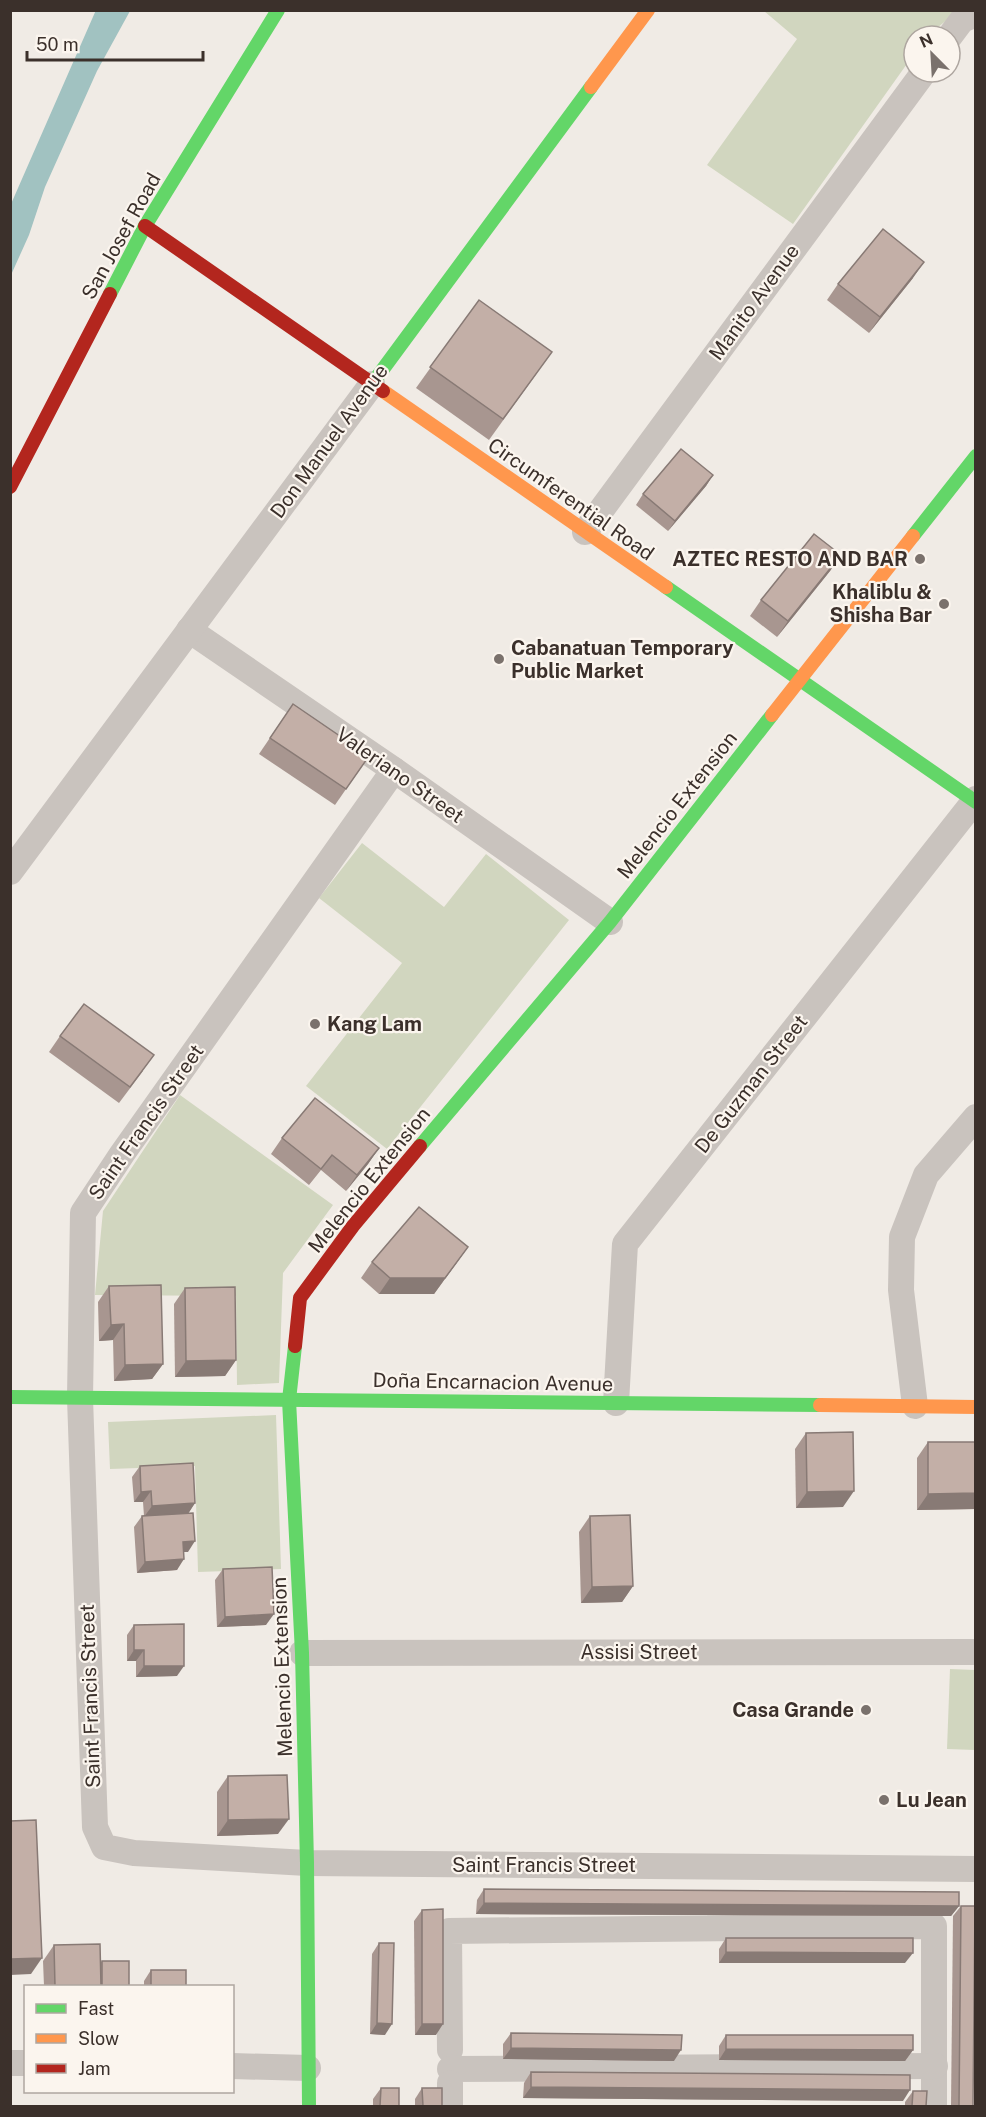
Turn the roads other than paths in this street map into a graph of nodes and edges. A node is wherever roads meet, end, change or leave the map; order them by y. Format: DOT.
graph roads {
  1 [pos="278,10"];
  2 [pos="648,10"];
  3 [pos="975,14"];
  4 [pos="959,24"];
  5 [pos="915,84"];
  6 [pos="145,226"];
  7 [pos="372,384"];
  8 [pos="975,456"];
  9 [pos="10,487"];
  10 [pos="585,532"];
  11 [pos="189,630"];
  12 [pos="798,681"];
  13 [pos="394,770"];
  14 [pos="975,801"];
  15 [pos="10,872"];
  16 [pos="610,922"];
  17 [pos="975,1118"];
  18 [pos="10,1397"];
  19 [pos="80,1398"];
  20 [pos="289,1400"];
  21 [pos="616,1403"];
  22 [pos="915,1406"];
  23 [pos="975,1407"];
  24 [pos="975,1652"];
  25 [pos="302,1653"];
  26 [pos="307,1863"];
  27 [pos="975,1869"];
  28 [pos="234,2066"];
  29 [pos="935,2066"];
  30 [pos="309,2067"];
  31 [pos="450,2077"];
  32 [pos="309,2106"];
  33 [pos="934,2106"];
  1 -- 6 [label="street, San Josef Road"];
  2 -- 7 [label="street, Don Manuel Avenue"];
  3 -- 4 [label="street"];
  5 -- 10 [label="street, Manito Avenue"];
  6 -- 7 [label="street, Circumferential Road"];
  6 -- 9 [label="street, San Josef Road"];
  7 -- 10 [label="street, Circumferential Road"];
  7 -- 11 [label="street, Don Manuel Avenue"];
  8 -- 12 [label="street, Melencio Extension"];
  10 -- 12 [label="street, Circumferential Road"];
  11 -- 13 [label="street, Valeriano Street"];
  11 -- 15 [label="street, Don Manuel Avenue"];
  12 -- 14 [label="street, Circumferential Road"];
  12 -- 16 [label="street, Melencio Extension"];
  13 -- 16 [label="street, Valeriano Street"];
  13 -- 19 [label="street, Saint Francis Street"];
  14 -- 21 [label="street, De Guzman Street"];
  16 -- 20 [label="street, Melencio Extension"];
  17 -- 22 [label="street"];
  18 -- 19 [label="street, Doña Encarnacion Avenue"];
  19 -- 20 [label="street, Doña Encarnacion Avenue"];
  19 -- 26 [label="street, Saint Francis Street"];
  20 -- 21 [label="street, Doña Encarnacion Avenue"];
  20 -- 25 [label="street, Melencio Extension"];
  21 -- 22 [label="street, Doña Encarnacion Avenue"];
  22 -- 23 [label="street, Doña Encarnacion Avenue"];
  24 -- 25 [label="street, Assisi Street"];
  25 -- 26 [label="street, Melencio Extension"];
  26 -- 27 [label="street, Saint Francis Street"];
  26 -- 30 [label="street, Melencio Extension"];
  28 -- 30 [label="street"];
  29 -- 31 [label="street"];
  29 -- 31 [label="street"];
  29 -- 33 [label="street"];
  30 -- 32 [label="street, Melencio Extension"];
}
